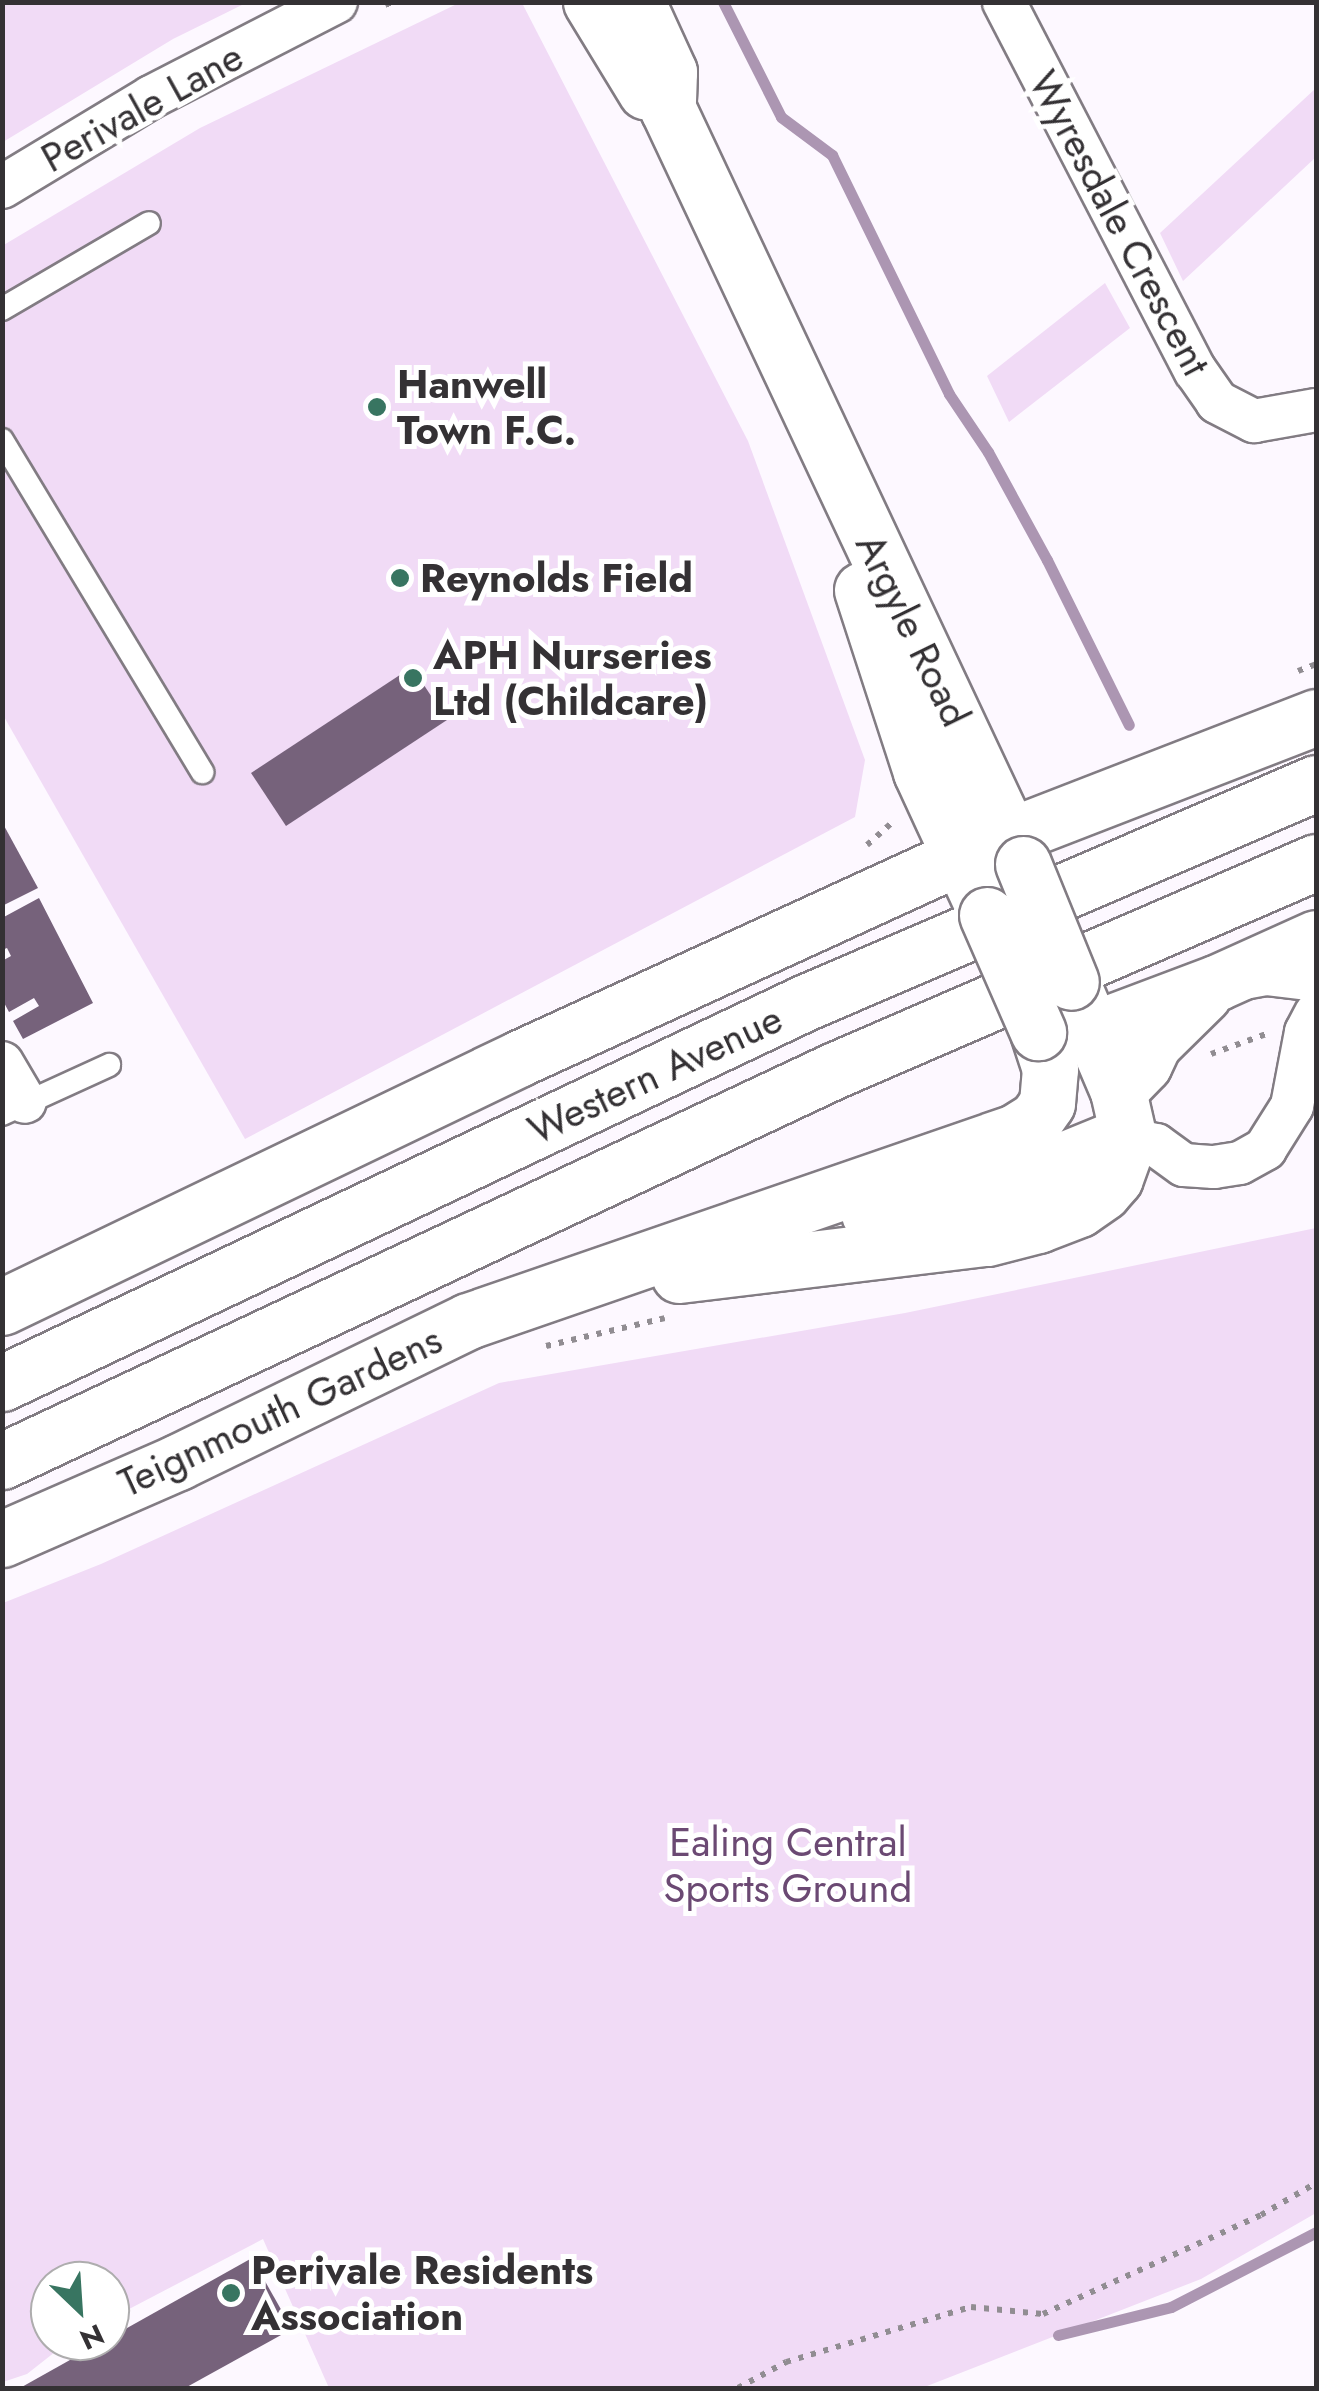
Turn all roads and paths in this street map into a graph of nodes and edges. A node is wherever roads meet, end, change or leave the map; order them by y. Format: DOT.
graph roads {
  1 [pos="336,2"];
  2 [pos="591,2"];
  3 [pos="637,2"];
  4 [pos="1004,2"];
  5 [pos="668,109"];
  6 [pos="2,186"];
  7 [pos="149,223"];
  8 [pos="2,309"];
  9 [pos="800,397"];
  10 [pos="1316,410"];
  11 [pos="2,440"];
  12 [pos="1316,717"];
  13 [pos="202,772"];
  14 [pos="1316,783"];
  15 [pos="1018,850"];
  16 [pos="1316,862"];
  17 [pos="966,870"];
  18 [pos="1316,938"];
  19 [pos="1316,980"];
  20 [pos="1216,983"];
  21 [pos="1316,1013"];
  22 [pos="1065,1032"];
  23 [pos="1274,1032"];
  24 [pos="1210,1055"];
  25 [pos="2,1063"];
  26 [pos="109,1065"];
  27 [pos="14,1108"];
  28 [pos="1124,1115"];
  29 [pos="708,1240"];
  30 [pos="562,1291"];
  31 [pos="2,1307"];
  32 [pos="682,1314"];
  33 [pos="535,1349"];
  34 [pos="2,1383"];
  35 [pos="2,1460"];
  36 [pos="2,1540"];
  37 [pos="1316,2183"];
  38 [pos="738,2388"];
  1 -- 6 [label="street, Perivale Lane"];
  2 -- 5 [label="main road, Argyle Road"];
  3 -- 5 [label="main road, Argyle Road"];
  4 -- 10 [label="street, Wyresdale Crescent"];
  5 -- 9 [label="main road, Argyle Road"];
  7 -- 8 [label="lane"];
  9 -- 15 [label="main road, Argyle Road"];
  9 -- 17 [label="main road, Argyle Road"];
  11 -- 13 [label="lane"];
  12 -- 15 [label="main road"];
  14 -- 34 [label="main road, Western Avenue"];
  15 -- 17 [label="main road"];
  15 -- 22 [label="main road, Argyle Road, bridge"];
  16 -- 35 [label="main road, Western Avenue"];
  17 -- 22 [label="main road, Argyle Road, bridge"];
  17 -- 31 [label="main road"];
  18 -- 20 [label="main road"];
  19 -- 20 [label="street"];
  20 -- 22 [label="main road"];
  20 -- 28 [label="main road"];
  21 -- 28 [label="street"];
  22 -- 28 [label="main road"];
  22 -- 29 [label="main road"];
  23 -- 24 [label="path"];
  25 -- 27 [label="street"];
  26 -- 27 [label="lane"];
  28 -- 29 [label="main road"];
  28 -- 30 [label="main road"];
  29 -- 30 [label="main road"];
  30 -- 36 [label="main road, Teignmouth Gardens"];
  32 -- 33 [label="path"];
  37 -- 38 [label="path"];
}
